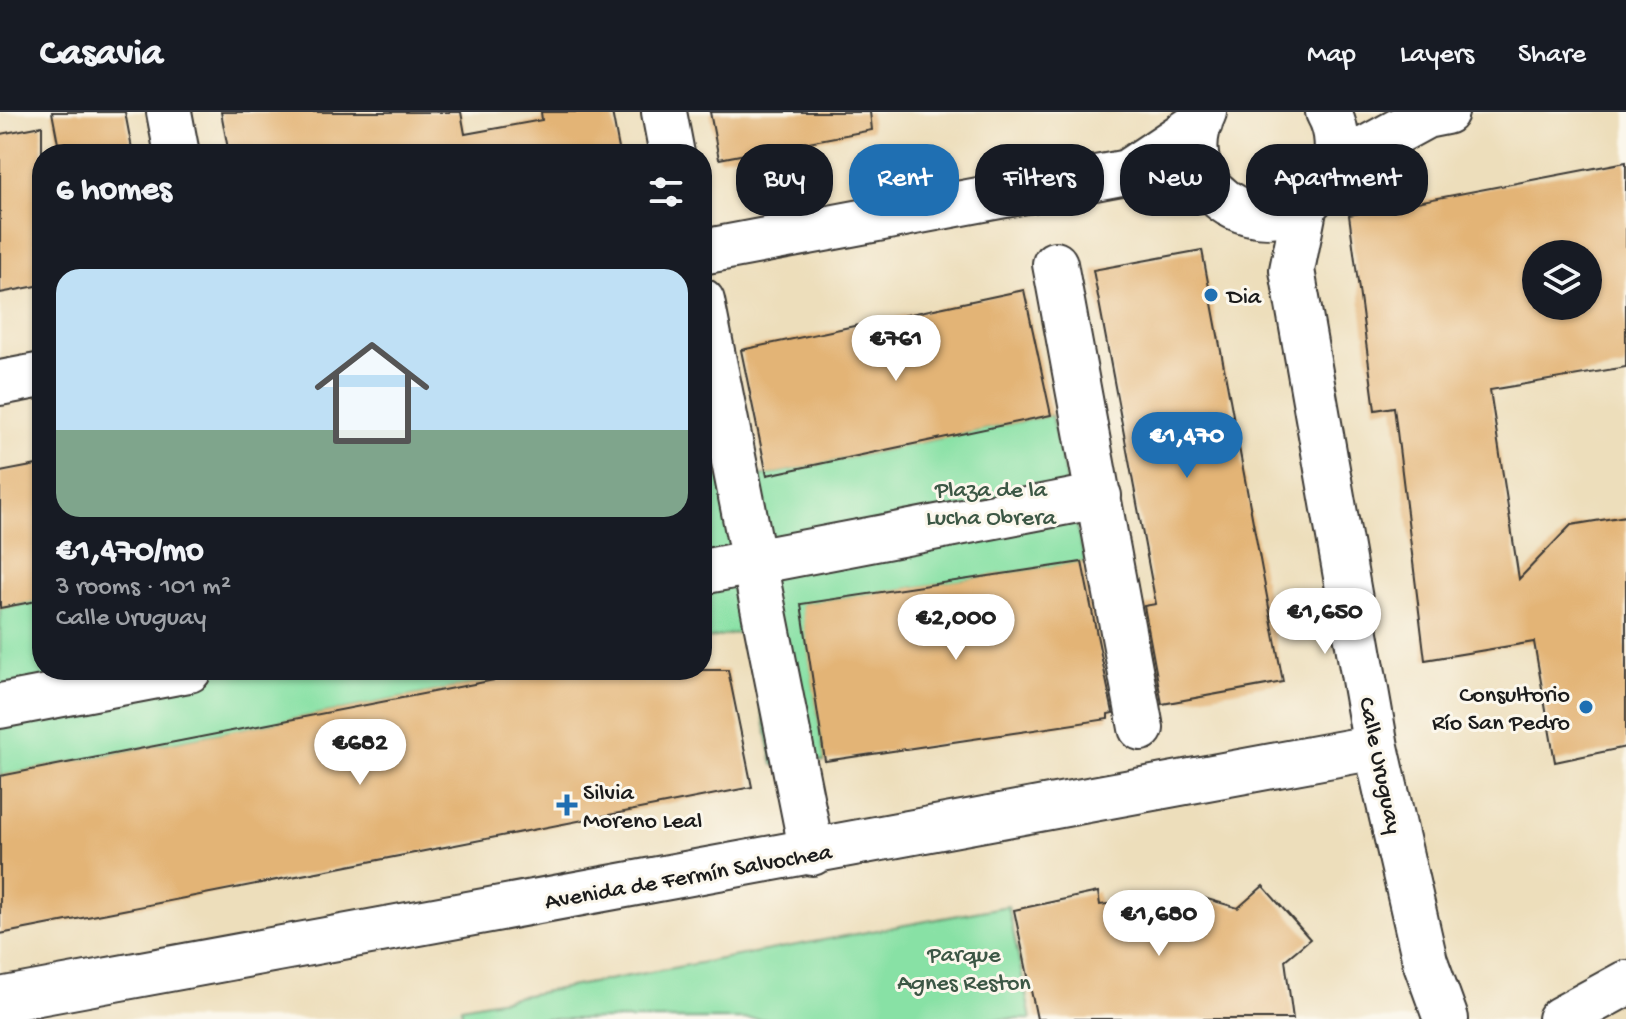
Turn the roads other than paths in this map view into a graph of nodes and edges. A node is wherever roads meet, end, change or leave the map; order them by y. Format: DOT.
graph roads {
  1 [pos="169,112"];
  2 [pos="664,112"];
  3 [pos="1328,112"];
  4 [pos="1425,113"];
  5 [pos="1202,118"];
  6 [pos="175,144"];
  7 [pos="670,144"];
  8 [pos="1166,144"];
  9 [pos="1196,144"];
  10 [pos="1337,144"];
  11 [pos="1372,144"];
  12 [pos="1120,173"];
  13 [pos="1255,216"];
  14 [pos="1303,216"];
  15 [pos="712,250"];
  16 [pos="1055,264"];
  17 [pos="1292,270"];
  18 [pos="712,351"];
  19 [pos="32,377"];
  20 [pos="0,383"];
  21 [pos="1099,496"];
  22 [pos="754,562"];
  23 [pos="712,570"];
  24 [pos="136,680"];
  25 [pos="0,706"];
  26 [pos="1141,728"];
  27 [pos="1376,747"];
  28 [pos="812,853"];
  29 [pos="1626,983"];
  30 [pos="0,1000"];
  31 [pos="1446,1019"];
  32 [pos="1560,1019"];
  1 -- 6 [label="street"];
  2 -- 7 [label="street"];
  3 -- 10 [label="street"];
  4 -- 11 [label="street"];
  5 -- 8 [label="street"];
  5 -- 9 [label="street"];
  12 -- 15 [label="street"];
  13 -- 17 [label="street, Calle Uruguay"];
  14 -- 17 [label="street, Calle Uruguay"];
  16 -- 21 [label="street"];
  17 -- 27 [label="street, Calle Uruguay"];
  18 -- 22 [label="street"];
  19 -- 20 [label="street"];
  21 -- 22 [label="street"];
  21 -- 26 [label="street"];
  22 -- 23 [label="street"];
  22 -- 28 [label="street"];
  24 -- 25 [label="street"];
  27 -- 28 [label="street, Avenida de Fermín Salvochea"];
  27 -- 31 [label="street, Calle Uruguay"];
  28 -- 30 [label="street, Avenida de Fermín Salvochea"];
  29 -- 32 [label="street"];
}
